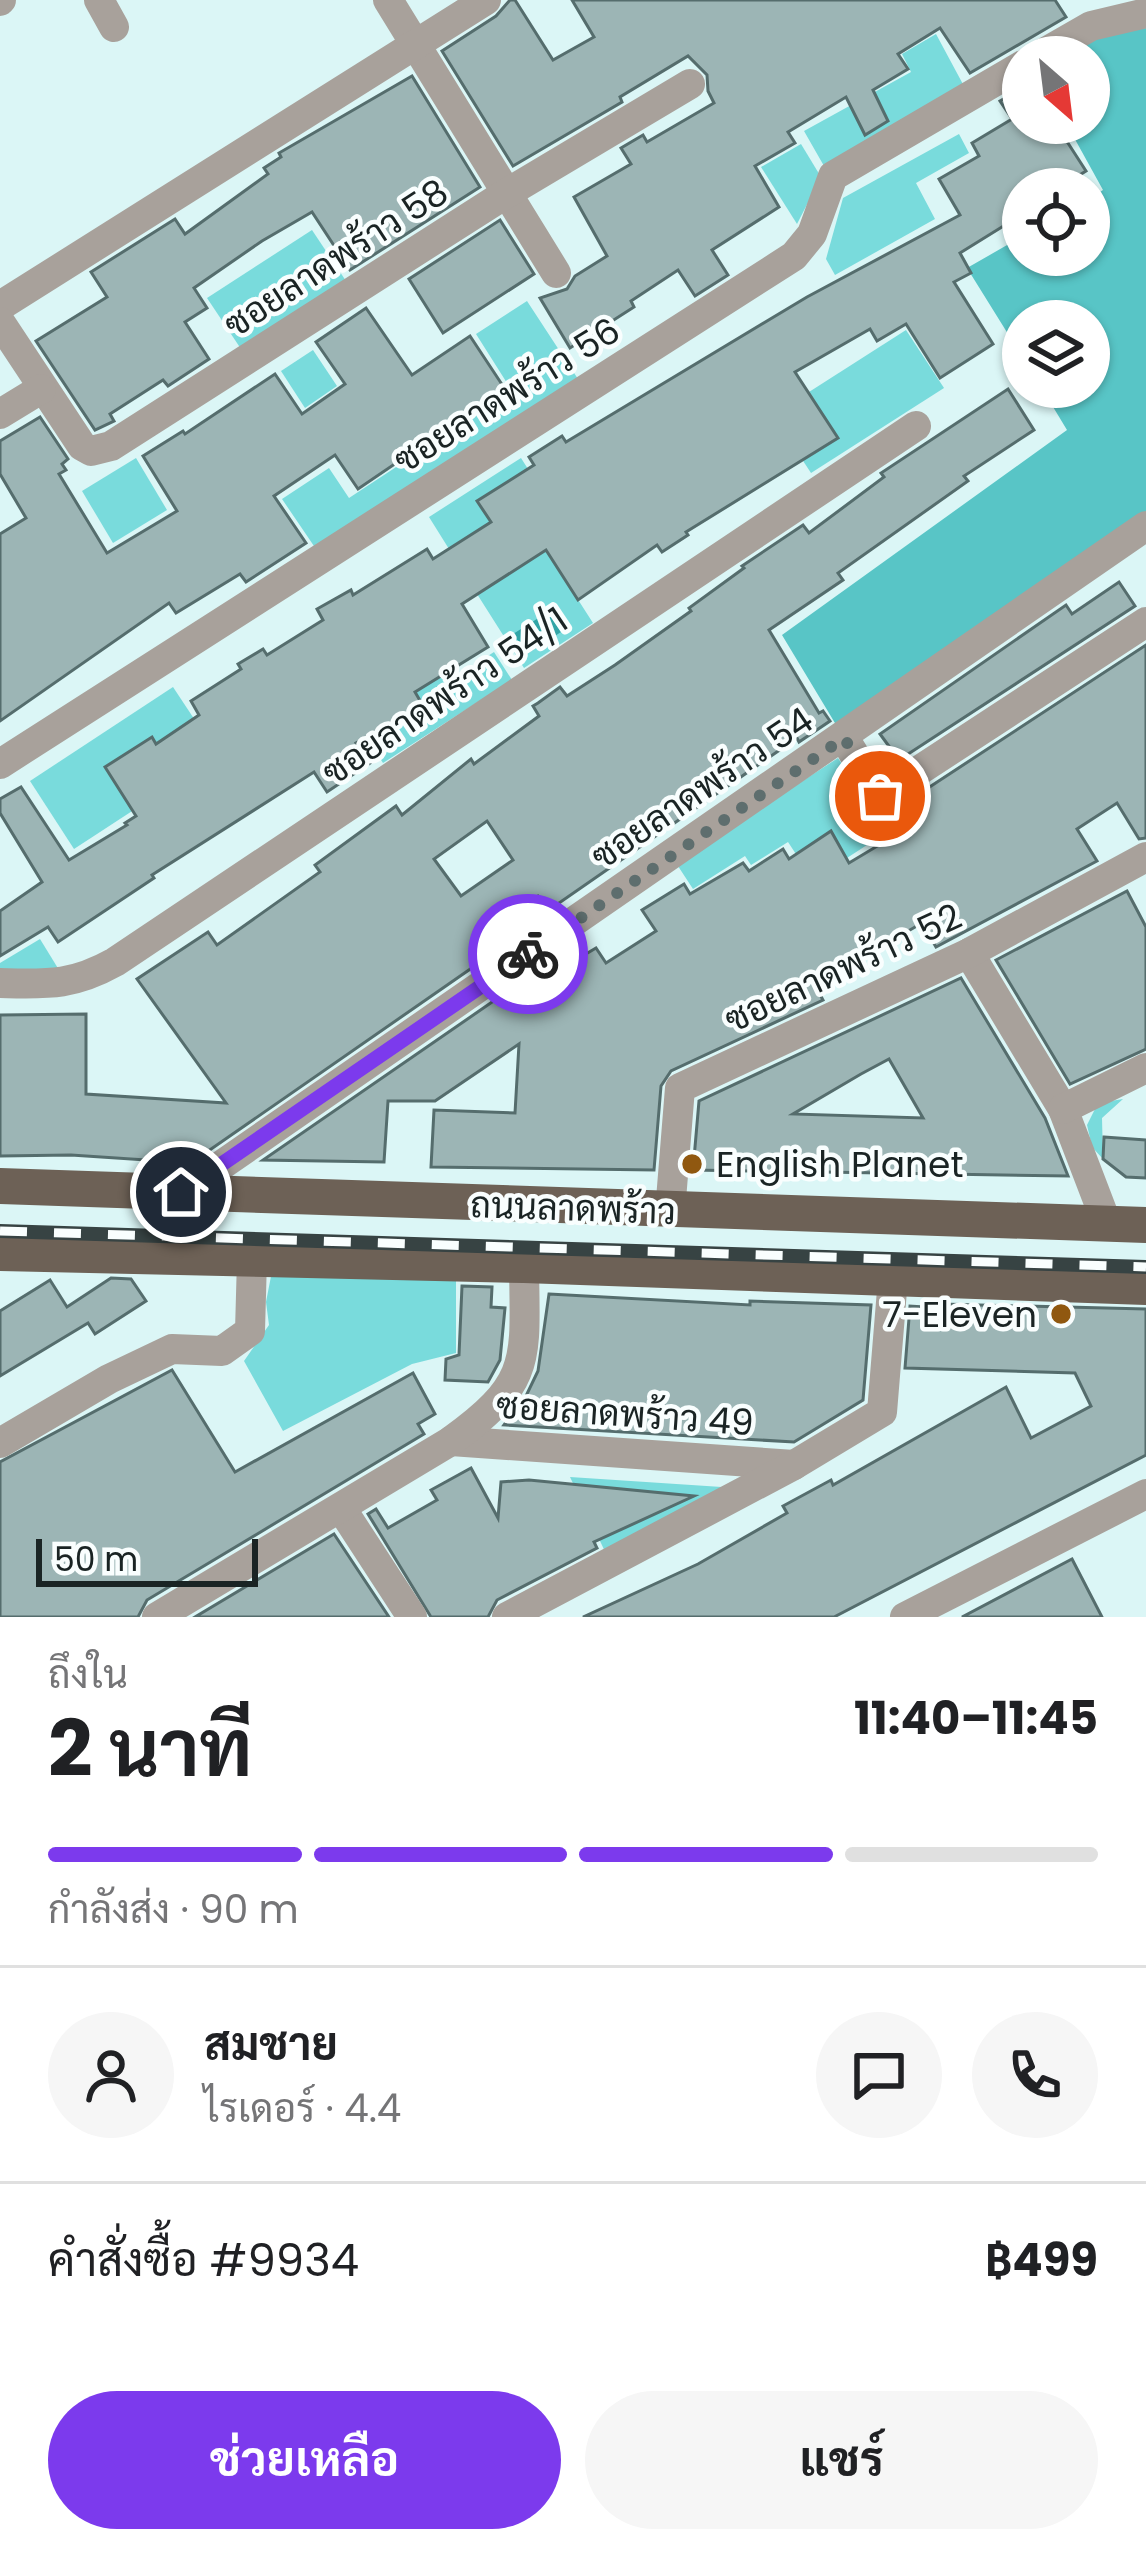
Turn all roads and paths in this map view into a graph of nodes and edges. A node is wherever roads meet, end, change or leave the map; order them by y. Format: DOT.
graph roads {
  1 [pos="388,0"];
  2 [pos="486,0"];
  3 [pos="1146,13"];
  4 [pos="1073,36"];
  5 [pos="415,44"];
  6 [pos="1002,77"];
  7 [pos="690,84"];
  8 [pos="507,193"];
  9 [pos="556,273"];
  10 [pos="0,306"];
  11 [pos="0,322"];
  12 [pos="41,389"];
  13 [pos="0,414"];
  14 [pos="916,426"];
  15 [pos="1146,526"];
  16 [pos="1146,622"];
  17 [pos="844,738"];
  18 [pos="0,764"];
  19 [pos="1146,857"];
  20 [pos="969,953"];
  21 [pos="0,983"];
  22 [pos="1146,1068"];
  23 [pos="1063,1109"];
  24 [pos="0,1186"];
  25 [pos="181,1192"];
  26 [pos="670,1212"];
  27 [pos="1107,1224"];
  28 [pos="1146,1225"];
  29 [pos="0,1252"];
  30 [pos="252,1259"];
  31 [pos="524,1265"];
  32 [pos="892,1278"];
  33 [pos="1146,1287"];
  34 [pos="451,1441"];
  35 [pos="0,1443"];
  36 [pos="794,1466"];
  37 [pos="1146,1494"];
  38 [pos="341,1508"];
  39 [pos="157,1617"];
  40 [pos="412,1617"];
  41 [pos="507,1617"];
  42 [pos="904,1617"];
  1 -- 5 [label="street"];
  2 -- 5 [label="street"];
  3 -- 4 [label="street"];
  5 -- 8 [label="street"];
  5 -- 10 [label="street"];
  6 -- 18 [label="street, ซอยลาดพร้าว 56"];
  7 -- 8 [label="street, ซอยลาดพร้าว 58"];
  8 -- 9 [label="street"];
  8 -- 12 [label="street, ซอยลาดพร้าว 58"];
  11 -- 12 [label="street, ซอยลาดพร้าว 58"];
  12 -- 13 [label="street"];
  14 -- 21 [label="street, ซอยลาดพร้าว 54/1"];
  15 -- 17 [label="street, ซอยลาดพร้าว 54"];
  16 -- 17 [label="street"];
  17 -- 25 [label="street, ซอยลาดพร้าว 54"];
  19 -- 20 [label="street, ซอยลาดพร้าว 52"];
  20 -- 23 [label="street"];
  20 -- 26 [label="street, ซอยลาดพร้าว 52"];
  22 -- 23 [label="street"];
  23 -- 27 [label="street"];
  24 -- 25 [label="main road, ถนนลาดพร้าว"];
  25 -- 26 [label="main road, ถนนลาดพร้าว"];
  26 -- 27 [label="main road, ถนนลาดพร้าว"];
  27 -- 28 [label="main road, ถนนลาดพร้าว"];
  29 -- 30 [label="main road, ถนนลาดพร้าว"];
  30 -- 31 [label="main road, ถนนลาดพร้าว"];
  30 -- 35 [label="street"];
  31 -- 32 [label="main road, ถนนลาดพร้าว"];
  31 -- 34 [label="street"];
  32 -- 33 [label="main road, ถนนลาดพร้าว"];
  32 -- 36 [label="street, ซอยลาดพร้าว 49"];
  34 -- 36 [label="street, ซอยลาดพร้าว 49"];
  34 -- 38 [label="street"];
  36 -- 41 [label="street, ซอยลาดพร้าว 49"];
  37 -- 42 [label="street"];
  38 -- 39 [label="street"];
  38 -- 40 [label="street"];
}
